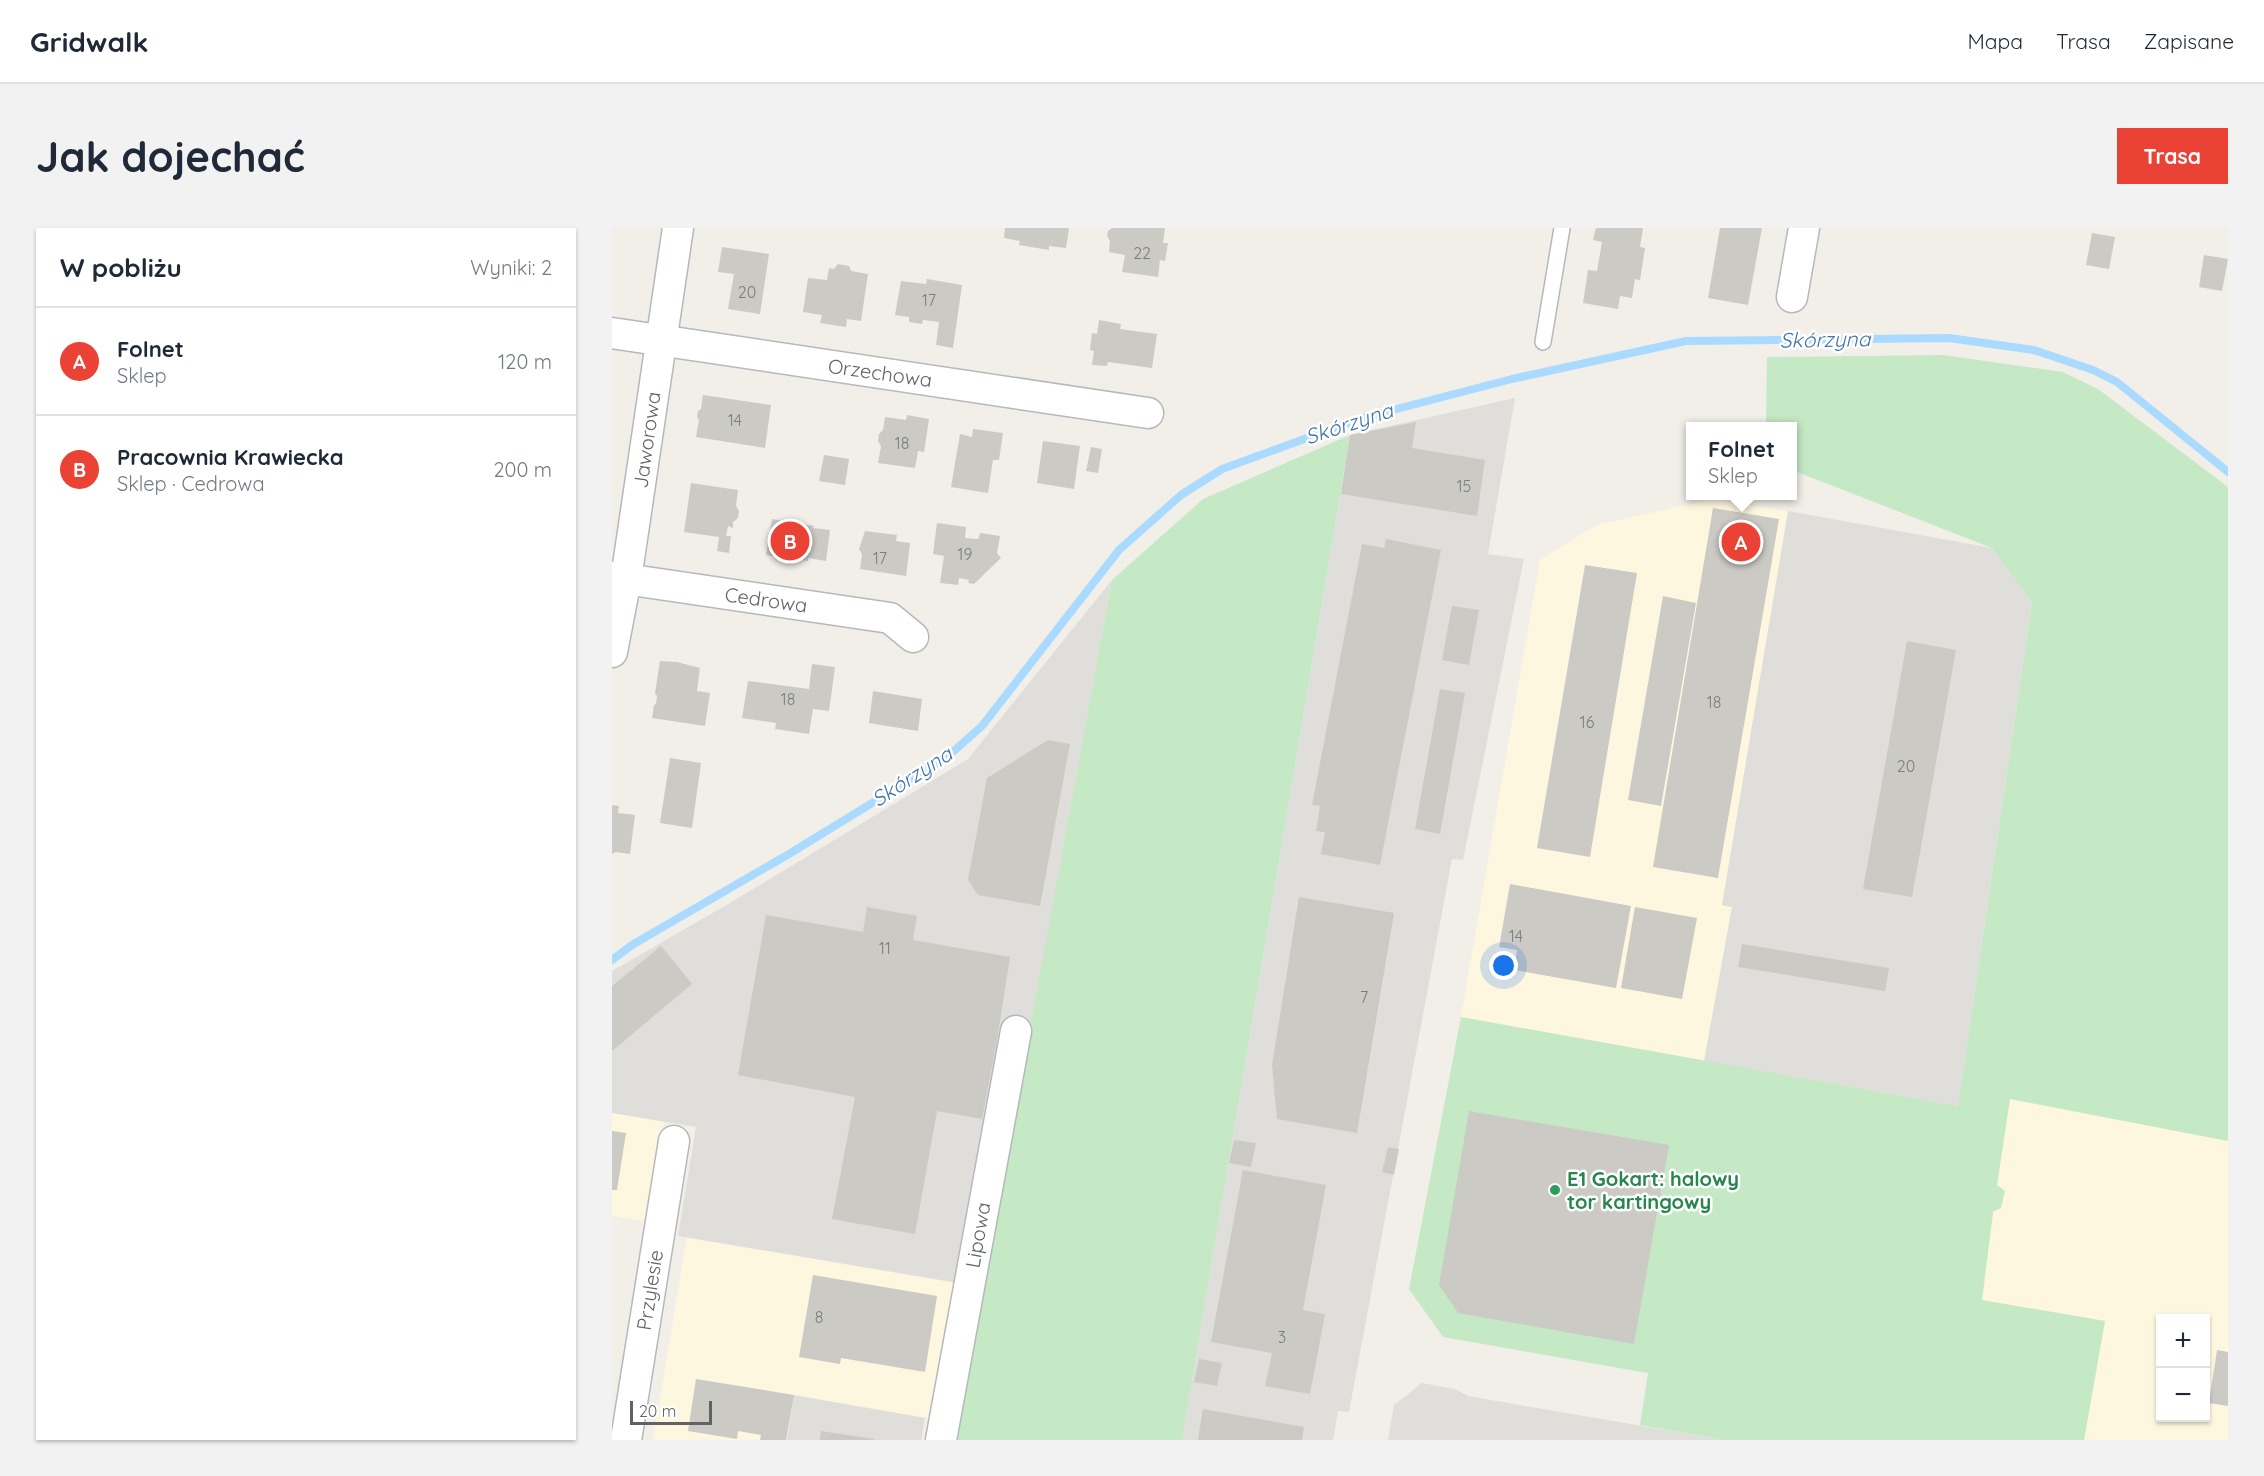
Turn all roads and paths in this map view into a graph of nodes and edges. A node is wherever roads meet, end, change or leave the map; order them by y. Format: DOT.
graph roads {
  1 [pos="678,228"];
  2 [pos="1562,228"];
  3 [pos="1804,228"];
  4 [pos="1792,297"];
  5 [pos="612,333"];
  6 [pos="661,340"];
  7 [pos="1543,342"];
  8 [pos="1148,412"];
  9 [pos="619,578"];
  10 [pos="913,637"];
  11 [pos="612,652"];
  12 [pos="1016,1030"];
  13 [pos="674,1141"];
  14 [pos="626,1440"];
  15 [pos="941,1440"];
  1 -- 6 [label="street, Jaworowa"];
  2 -- 7 [label="lane"];
  3 -- 4 [label="street"];
  5 -- 6 [label="street, Orzechowa"];
  6 -- 8 [label="street, Orzechowa"];
  6 -- 9 [label="street, Jaworowa"];
  9 -- 10 [label="street, Cedrowa"];
  9 -- 11 [label="street, Jaworowa"];
  12 -- 15 [label="street, Lipowa"];
  13 -- 14 [label="street, Przylesie"];
}
